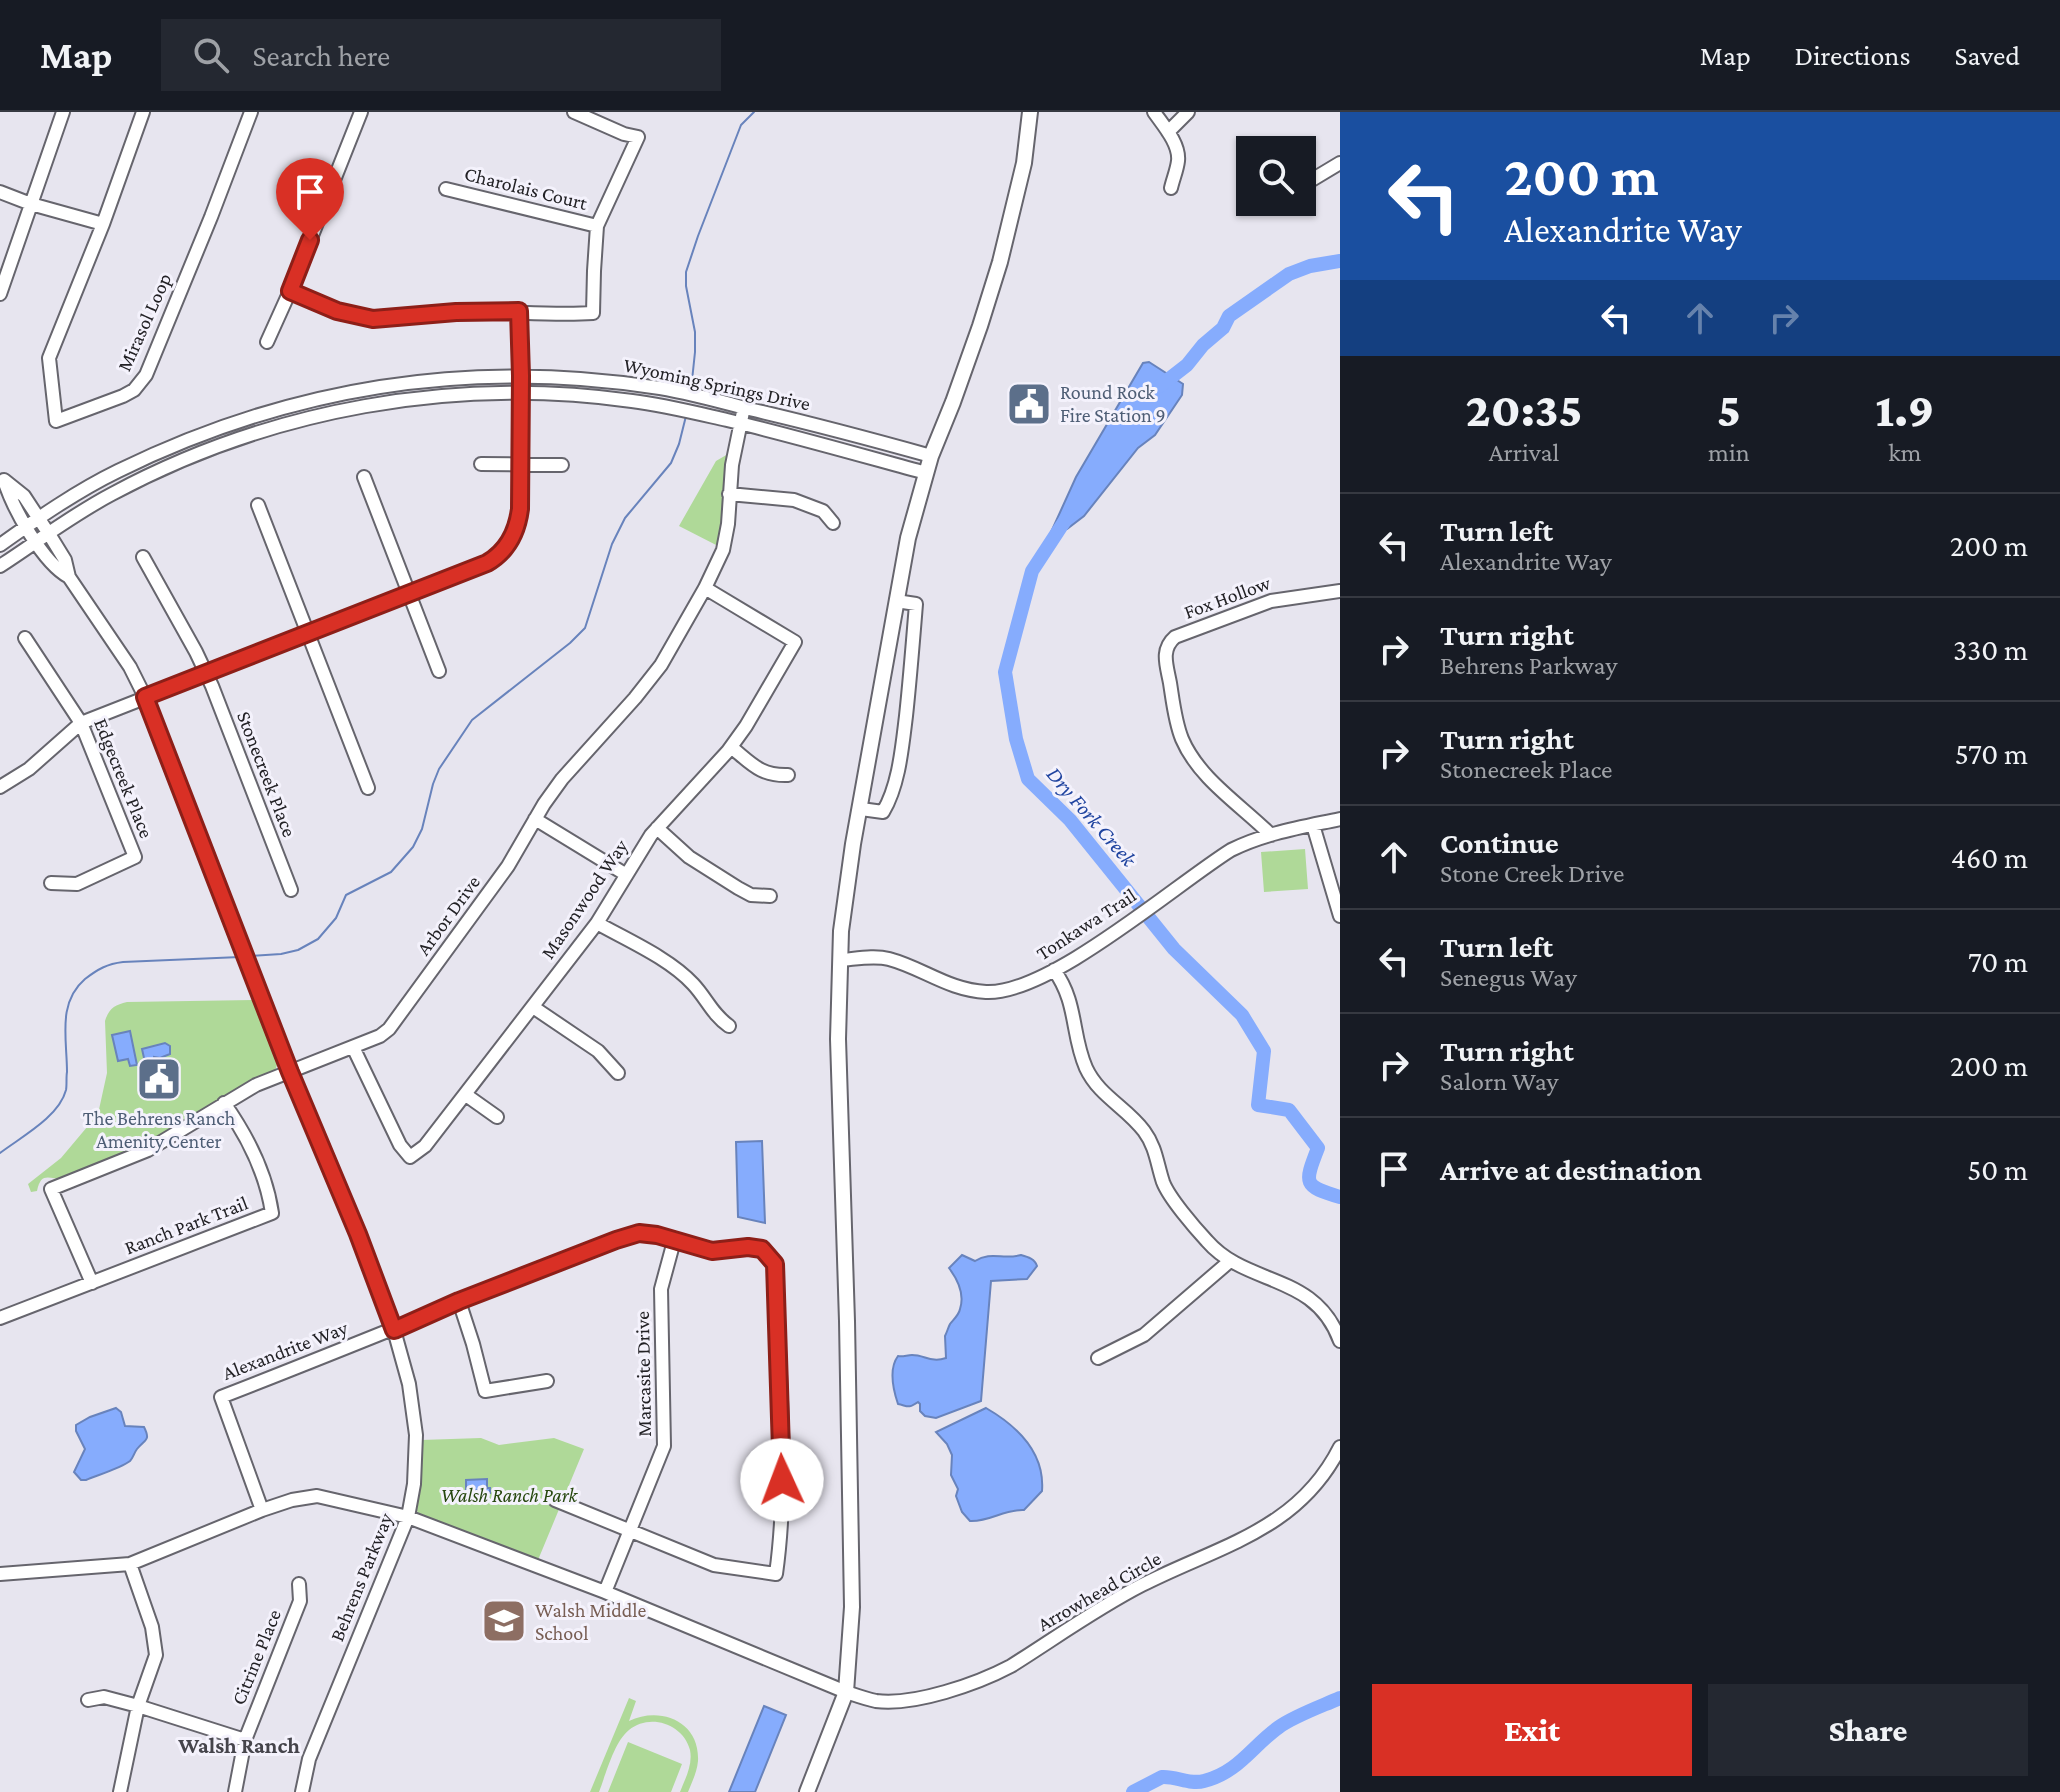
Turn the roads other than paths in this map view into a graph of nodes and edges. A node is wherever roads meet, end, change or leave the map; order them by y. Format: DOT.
graph roads {
  1 [pos="63,112"];
  2 [pos="143,112"];
  3 [pos="251,112"];
  4 [pos="361,112"];
  5 [pos="574,112"];
  6 [pos="1030,112"];
  7 [pos="1154,112"];
  8 [pos="1188,112"];
  9 [pos="1168,132"];
  10 [pos="1340,163"];
  11 [pos="1316,177"];
  12 [pos="1171,188"];
  13 [pos="446,189"];
  14 [pos="0,192"];
  15 [pos="31,204"];
  16 [pos="103,224"];
  17 [pos="597,226"];
  18 [pos="290,291"];
  19 [pos="0,294"];
  20 [pos="519,311"];
  21 [pos="267,342"];
  22 [pos="521,376"];
  23 [pos="521,392"];
  24 [pos="744,407"];
  25 [pos="741,423"];
  26 [pos="931,456"];
  27 [pos="481,464"];
  28 [pos="520,464"];
  29 [pos="562,465"];
  30 [pos="926,473"];
  31 [pos="2,477"];
  32 [pos="364,477"];
  33 [pos="729,494"];
  34 [pos="258,505"];
  35 [pos="38,518"];
  36 [pos="833,523"];
  37 [pos="27,526"];
  38 [pos="49,534"];
  39 [pos="37,542"];
  40 [pos="0,545"];
  41 [pos="143,557"];
  42 [pos="0,566"];
  43 [pos="69,577"];
  44 [pos="705,588"];
  45 [pos="1340,591"];
  46 [pos="409,594"];
  47 [pos="896,601"];
  48 [pos="308,633"];
  49 [pos="25,638"];
  50 [pos="439,671"];
  51 [pos="206,673"];
  52 [pos="145,697"];
  53 [pos="81,723"];
  54 [pos="731,747"];
  55 [pos="788,775"];
  56 [pos="0,787"];
  57 [pos="368,788"];
  58 [pos="861,809"];
  59 [pos="535,819"];
  60 [pos="1340,819"];
  61 [pos="1313,825"];
  62 [pos="657,828"];
  63 [pos="1271,835"];
  64 [pos="625,874"];
  65 [pos="51,883"];
  66 [pos="291,890"];
  67 [pos="770,896"];
  68 [pos="1340,916"];
  69 [pos="597,923"];
  70 [pos="840,960"];
  71 [pos="1054,970"];
  72 [pos="533,1007"];
  73 [pos="729,1026"];
  74 [pos="353,1047"];
  75 [pos="290,1072"];
  76 [pos="618,1073"];
  77 [pos="466,1095"];
  78 [pos="224,1103"];
  79 [pos="497,1117"];
  80 [pos="674,1241"];
  81 [pos="1230,1261"];
  82 [pos="92,1283"];
  83 [pos="459,1301"];
  84 [pos="0,1318"];
  85 [pos="394,1330"];
  86 [pos="1340,1341"];
  87 [pos="1098,1358"];
  88 [pos="547,1381"];
  89 [pos="1340,1447"];
  90 [pos="555,1500"];
  91 [pos="262,1510"];
  92 [pos="408,1517"];
  93 [pos="630,1531"];
  94 [pos="130,1564"];
  95 [pos="0,1574"];
  96 [pos="299,1584"];
  97 [pos="605,1592"];
  98 [pos="846,1692"];
  99 [pos="88,1700"];
  100 [pos="138,1706"];
  101 [pos="245,1740"];
  102 [pos="120,1792"];
  103 [pos="235,1792"];
  104 [pos="302,1792"];
  105 [pos="807,1792"];
  1 -- 15 [label="street"];
  2 -- 16 [label="street, Mirasol Loop"];
  3 -- 16 [label="street, Mirasol Loop"];
  4 -- 18 [label="street"];
  5 -- 17 [label="street"];
  6 -- 26 [label="main road"];
  7 -- 9 [label="street"];
  8 -- 9 [label="street"];
  9 -- 12 [label="street"];
  10 -- 11 [label="street"];
  13 -- 17 [label="street, Charolais Court"];
  14 -- 15 [label="street"];
  15 -- 16 [label="street"];
  15 -- 19 [label="street"];
  17 -- 20 [label="street"];
  18 -- 20 [label="street"];
  18 -- 21 [label="street"];
  20 -- 22 [label="street"];
  22 -- 23 [label="street"];
  22 -- 24 [label="street, Wyoming Springs Drive"];
  22 -- 35 [label="street, Wyoming Springs Drive"];
  23 -- 25 [label="street, Wyoming Springs Drive"];
  23 -- 28 [label="street"];
  23 -- 38 [label="street, Wyoming Springs Drive"];
  24 -- 25 [label="street, Arbor Drive"];
  24 -- 26 [label="street, Wyoming Springs Drive"];
  25 -- 30 [label="street, Wyoming Springs Drive"];
  25 -- 33 [label="street, Arbor Drive"];
  26 -- 30 [label="main road"];
  27 -- 28 [label="street"];
  28 -- 29 [label="street"];
  28 -- 46 [label="street"];
  30 -- 47 [label="main road"];
  31 -- 35 [label="street, Behrens Parkway"];
  31 -- 37 [label="street, Behrens Parkway"];
  32 -- 46 [label="street"];
  33 -- 36 [label="street"];
  33 -- 44 [label="street, Arbor Drive"];
  34 -- 48 [label="street"];
  35 -- 37 [label="street, Wyoming Springs Drive"];
  35 -- 38 [label="street, Behrens Parkway"];
  37 -- 39 [label="street, Behrens Parkway"];
  37 -- 40 [label="street, Wyoming Springs Drive"];
  38 -- 39 [label="street, Wyoming Springs Drive"];
  38 -- 43 [label="street, Behrens Parkway"];
  39 -- 42 [label="street, Wyoming Springs Drive"];
  39 -- 43 [label="street, Behrens Parkway"];
  41 -- 51 [label="street, Stonecreek Place"];
  43 -- 52 [label="street, Behrens Parkway"];
  44 -- 54 [label="street, Masonwood Way"];
  44 -- 59 [label="street, Arbor Drive"];
  45 -- 63 [label="street, Fox Hollow"];
  46 -- 48 [label="street"];
  46 -- 50 [label="street"];
  47 -- 58 [label="main road"];
  47 -- 58 [label="street"];
  48 -- 51 [label="street"];
  48 -- 57 [label="street"];
  49 -- 53 [label="street, Edgecreek Place"];
  51 -- 52 [label="street"];
  51 -- 66 [label="street, Stonecreek Place"];
  52 -- 53 [label="street"];
  52 -- 75 [label="street, Behrens Parkway"];
  53 -- 56 [label="street"];
  53 -- 65 [label="street, Edgecreek Place"];
  54 -- 55 [label="street"];
  54 -- 62 [label="street, Masonwood Way"];
  58 -- 70 [label="main road"];
  59 -- 64 [label="street"];
  59 -- 74 [label="street, Arbor Drive"];
  60 -- 61 [label="street, Tonkawa Trail"];
  61 -- 63 [label="street, Tonkawa Trail"];
  61 -- 68 [label="street"];
  62 -- 64 [label="street, Masonwood Way"];
  62 -- 67 [label="street"];
  63 -- 71 [label="street, Tonkawa Trail"];
  64 -- 69 [label="street, Masonwood Way"];
  69 -- 72 [label="street, Masonwood Way"];
  69 -- 73 [label="street"];
  70 -- 71 [label="street, Tonkawa Trail"];
  70 -- 98 [label="main road"];
  71 -- 81 [label="street"];
  72 -- 76 [label="street"];
  72 -- 77 [label="street, Masonwood Way"];
  74 -- 75 [label="street, Arbor Drive"];
  74 -- 77 [label="street, Masonwood Way"];
  75 -- 78 [label="street, Arbor Drive"];
  75 -- 85 [label="street, Behrens Parkway"];
  77 -- 79 [label="street"];
  78 -- 82 [label="street, Arbor Drive"];
  78 -- 82 [label="street, Ranch Park Trail"];
  80 -- 83 [label="street, Alexandrite Way"];
  80 -- 93 [label="street, Marcasite Drive"];
  80 -- 93 [label="street, Alexandrite Way"];
  81 -- 86 [label="street"];
  81 -- 87 [label="street"];
  82 -- 84 [label="street, Ranch Park Trail"];
  83 -- 85 [label="street, Alexandrite Way"];
  83 -- 88 [label="street"];
  85 -- 91 [label="street, Alexandrite Way"];
  85 -- 92 [label="street, Behrens Parkway"];
  89 -- 98 [label="street, Arrowhead Circle"];
  90 -- 93 [label="street, Alexandrite Way"];
  91 -- 92 [label="street, Arrowhead Circle"];
  91 -- 94 [label="street, Arrowhead Circle"];
  92 -- 97 [label="street, Arrowhead Circle"];
  92 -- 104 [label="street, Behrens Parkway"];
  93 -- 97 [label="street, Marcasite Drive"];
  94 -- 95 [label="street, Arrowhead Circle"];
  94 -- 100 [label="street"];
  96 -- 101 [label="street, Citrine Place"];
  97 -- 98 [label="street, Arrowhead Circle"];
  98 -- 105 [label="main road"];
  99 -- 100 [label="street"];
  100 -- 101 [label="street"];
  100 -- 102 [label="street"];
  101 -- 103 [label="street, Citrine Place"];
}
